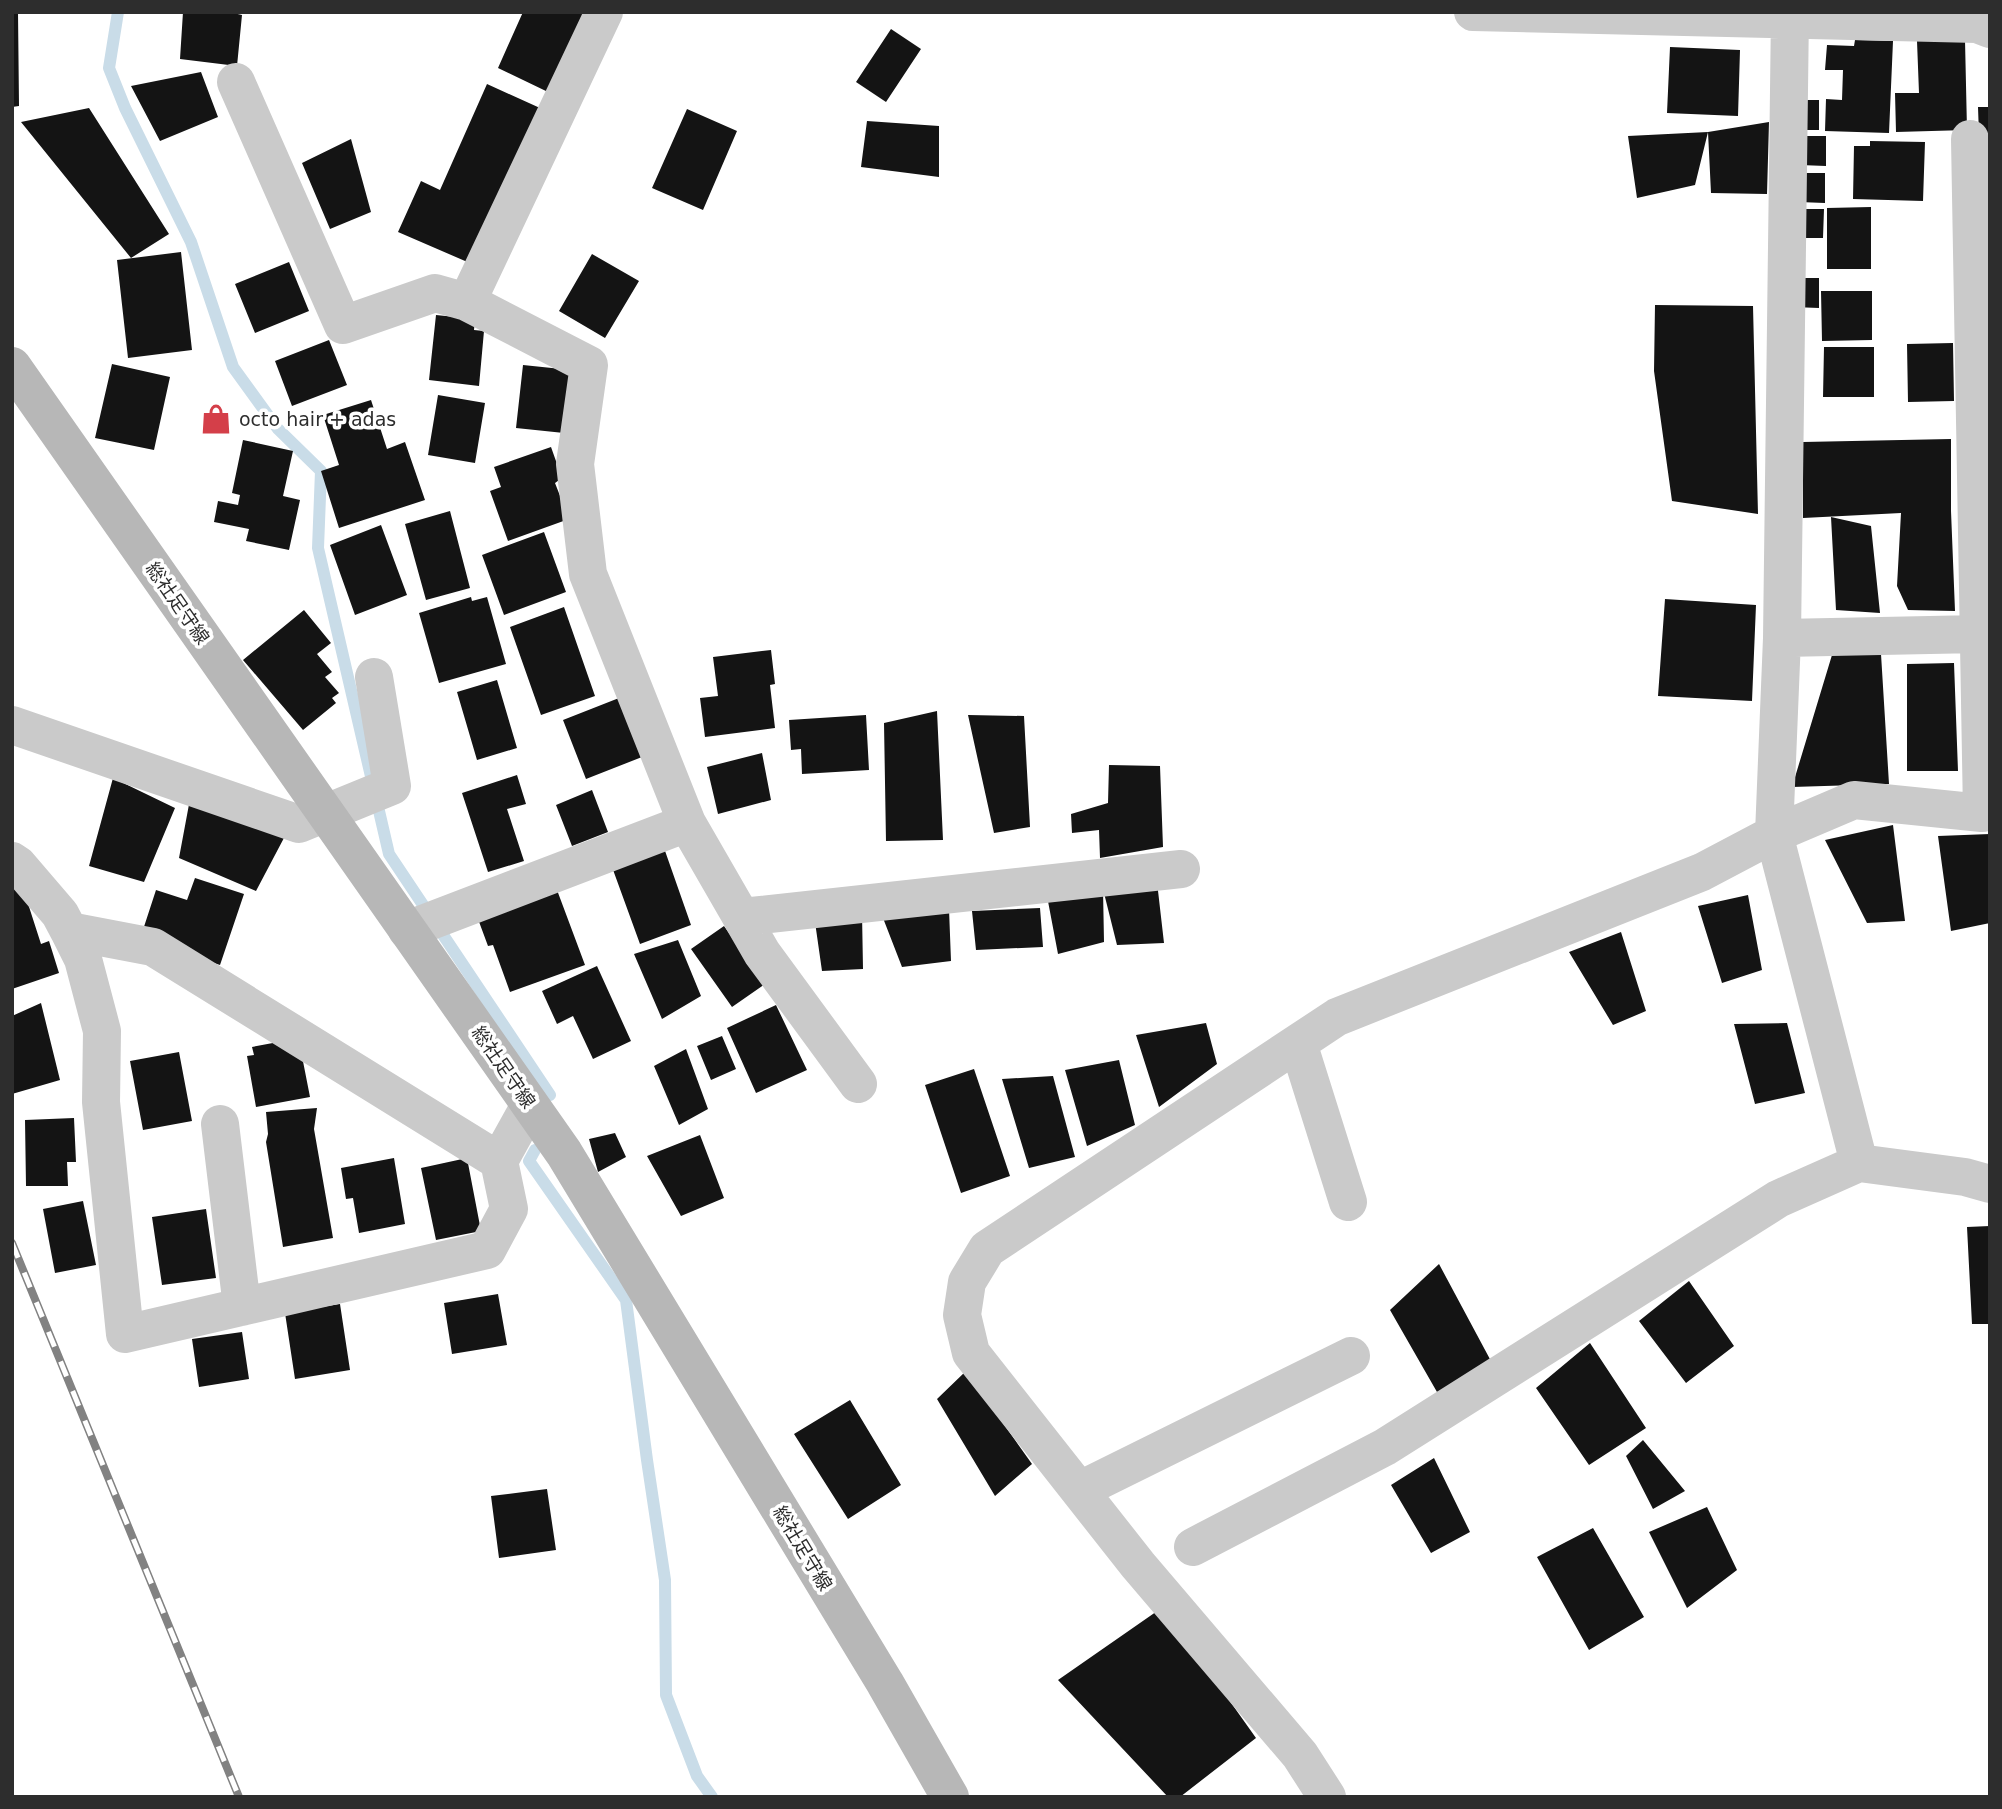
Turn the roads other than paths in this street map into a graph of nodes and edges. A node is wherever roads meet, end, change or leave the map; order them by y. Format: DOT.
graph roads {
  1 [pos="604,12"];
  2 [pos="1474,12"];
  3 [pos="1618,14"];
  4 [pos="1789,16"];
  5 [pos="1990,29"];
  6 [pos="236,82"];
  7 [pos="1970,139"];
  8 [pos="467,302"];
  9 [pos="12,366"];
  10 [pos="1983,611"];
  11 [pos="1782,638"];
  12 [pos="374,677"];
  13 [pos="12,725"];
  14 [pos="1986,812"];
  15 [pos="325,813"];
  16 [pos="687,822"];
  17 [pos="1774,834"];
  18 [pos="12,861"];
  19 [pos="1181,869"];
  20 [pos="742,917"];
  21 [pos="407,930"];
  22 [pos="69,932"];
  23 [pos="1298,1043"];
  24 [pos="858,1084"];
  25 [pos="530,1105"];
  26 [pos="220,1124"];
  27 [pos="499,1161"];
  28 [pos="1859,1163"];
  29 [pos="1990,1184"];
  30 [pos="1348,1202"];
  31 [pos="242,1307"];
  32 [pos="1351,1356"];
  33 [pos="1080,1490"];
  34 [pos="1193,1547"];
  35 [pos="950,1797"];
  36 [pos="1327,1797"];
  1 -- 8 [label="street"];
  2 -- 3 [label="street"];
  3 -- 4 [label="street"];
  4 -- 5 [label="street"];
  4 -- 11 [label="street"];
  6 -- 8 [label="street"];
  7 -- 10 [label="street"];
  8 -- 16 [label="street"];
  9 -- 15 [label="main road, 総社足守線"];
  10 -- 11 [label="street"];
  10 -- 14 [label="street"];
  11 -- 17 [label="street"];
  12 -- 15 [label="street"];
  13 -- 15 [label="street"];
  14 -- 17 [label="street"];
  15 -- 21 [label="main road, 総社足守線"];
  16 -- 20 [label="street"];
  16 -- 21 [label="street"];
  17 -- 23 [label="street"];
  17 -- 28 [label="street"];
  18 -- 22 [label="street"];
  19 -- 20 [label="street"];
  20 -- 24 [label="street"];
  21 -- 25 [label="main road, 総社足守線"];
  22 -- 27 [label="street"];
  22 -- 31 [label="street"];
  23 -- 30 [label="street"];
  23 -- 33 [label="street"];
  25 -- 27 [label="street"];
  25 -- 35 [label="main road, 総社足守線"];
  26 -- 31 [label="street"];
  27 -- 31 [label="street"];
  28 -- 29 [label="street"];
  28 -- 34 [label="street"];
  32 -- 33 [label="street"];
  33 -- 36 [label="street"];
}
